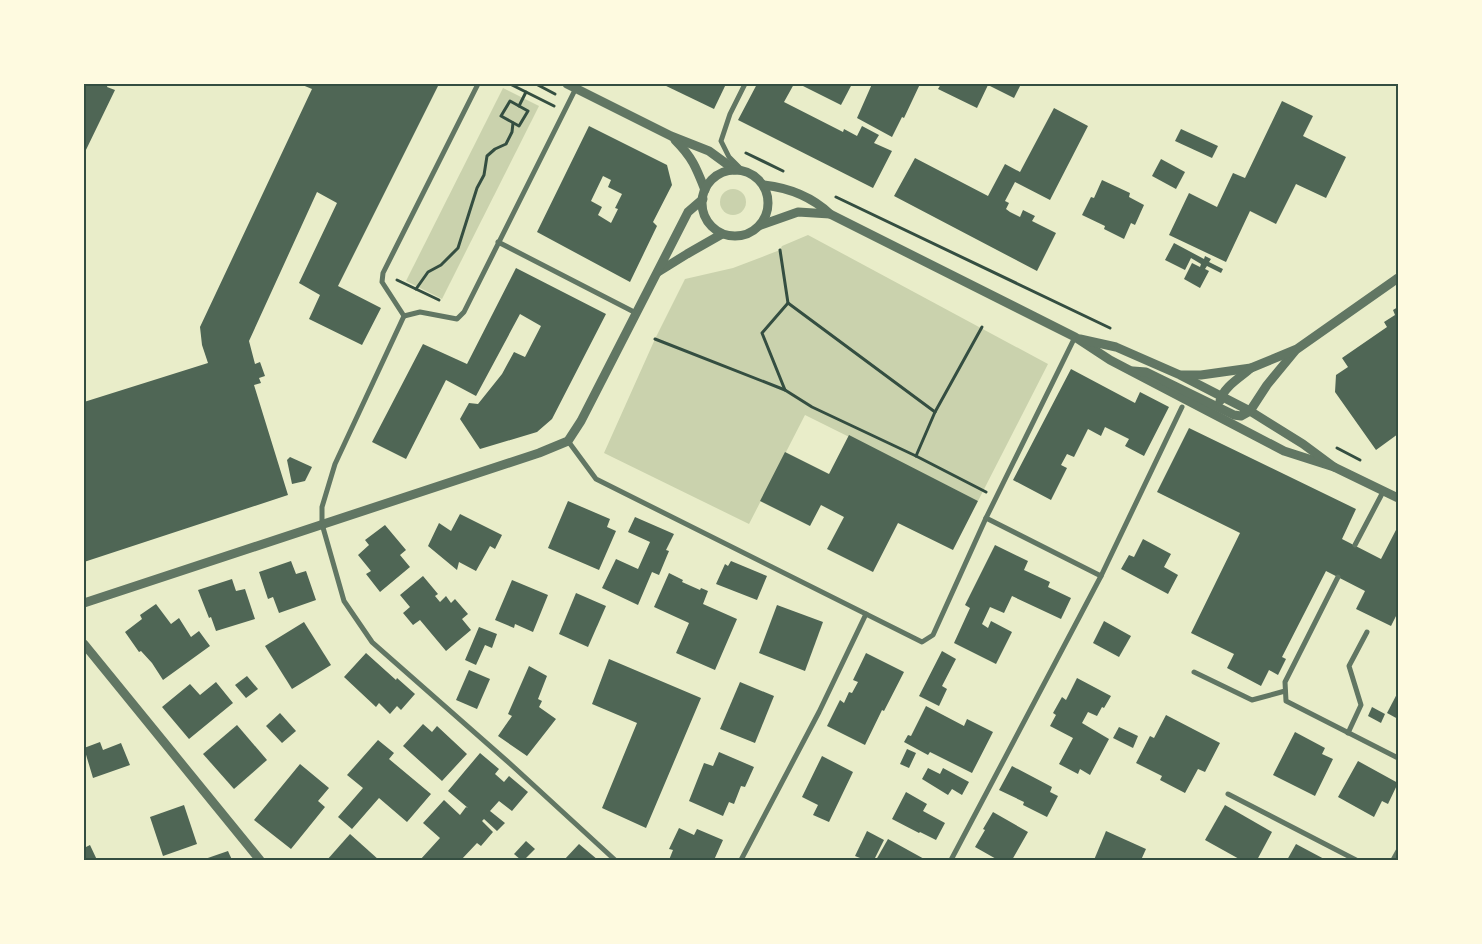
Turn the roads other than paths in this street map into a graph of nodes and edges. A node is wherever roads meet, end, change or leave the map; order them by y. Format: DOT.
graph roads {
  1 [pos="478,84"];
  2 [pos="745,84"];
  3 [pos="572,86"];
  4 [pos="671,136"];
  5 [pos="739,170"];
  6 [pos="764,186"];
  7 [pos="704,194"];
  8 [pos="830,214"];
  9 [pos="761,225"];
  10 [pos="722,234"];
  11 [pos="498,242"];
  12 [pos="658,272"];
  13 [pos="1398,278"];
  14 [pos="636,313"];
  15 [pos="404,316"];
  16 [pos="1075,337"];
  17 [pos="1297,349"];
  18 [pos="1252,368"];
  19 [pos="1129,370"];
  20 [pos="1180,375"];
  21 [pos="1221,396"];
  22 [pos="1182,407"];
  23 [pos="1221,409"];
  24 [pos="1250,411"];
  25 [pos="1237,427"];
  26 [pos="568,441"];
  27 [pos="1334,466"];
  28 [pos="1384,490"];
  29 [pos="1398,498"];
  30 [pos="986,518"];
  31 [pos="322,524"];
  32 [pos="1355,545"];
  33 [pos="1101,576"];
  34 [pos="1338,577"];
  35 [pos="84,603"];
  36 [pos="866,614"];
  37 [pos="1367,632"];
  38 [pos="84,644"];
  39 [pos="1194,672"];
  40 [pos="1285,691"];
  41 [pos="1348,733"];
  42 [pos="1398,758"];
  43 [pos="1228,794"];
  44 [pos="1398,851"];
  45 [pos="260,860"];
  46 [pos="615,860"];
  47 [pos="742,860"];
  48 [pos="951,860"];
  49 [pos="1356,860"];
  50 [pos="1393,860"];
  1 -- 15 [label="street"];
  2 -- 5 [label="street"];
  3 -- 4 [label="street"];
  3 -- 11 [label="street"];
  4 -- 5 [label="street"];
  4 -- 7 [label="street"];
  5 -- 6 [label="street"];
  5 -- 7 [label="street"];
  6 -- 8 [label="street"];
  6 -- 9 [label="street"];
  7 -- 10 [label="street"];
  7 -- 12 [label="street"];
  8 -- 9 [label="street"];
  8 -- 16 [label="street"];
  9 -- 10 [label="street"];
  10 -- 12 [label="street"];
  11 -- 14 [label="street"];
  11 -- 15 [label="street"];
  12 -- 14 [label="street"];
  13 -- 17 [label="street"];
  14 -- 26 [label="street"];
  15 -- 31 [label="street"];
  16 -- 19 [label="street"];
  16 -- 20 [label="street"];
  16 -- 30 [label="street"];
  17 -- 18 [label="street"];
  17 -- 24 [label="street"];
  18 -- 20 [label="street"];
  18 -- 21 [label="street"];
  19 -- 23 [label="street"];
  19 -- 25 [label="street"];
  20 -- 21 [label="street"];
  21 -- 23 [label="street"];
  21 -- 24 [label="street"];
  22 -- 33 [label="street"];
  23 -- 24 [label="street"];
  23 -- 25 [label="street"];
  24 -- 27 [label="street"];
  25 -- 27 [label="street"];
  26 -- 31 [label="street"];
  26 -- 36 [label="street"];
  27 -- 28 [label="street"];
  28 -- 29 [label="street"];
  28 -- 32 [label="street"];
  30 -- 33 [label="street"];
  30 -- 36 [label="street"];
  31 -- 35 [label="street"];
  31 -- 46 [label="street"];
  33 -- 48 [label="street"];
  34 -- 40 [label="street"];
  36 -- 47 [label="street"];
  37 -- 41 [label="street"];
  38 -- 45 [label="street"];
  39 -- 40 [label="street"];
  40 -- 41 [label="street"];
  41 -- 42 [label="street"];
  43 -- 49 [label="street"];
  44 -- 50 [label="street"];
}
